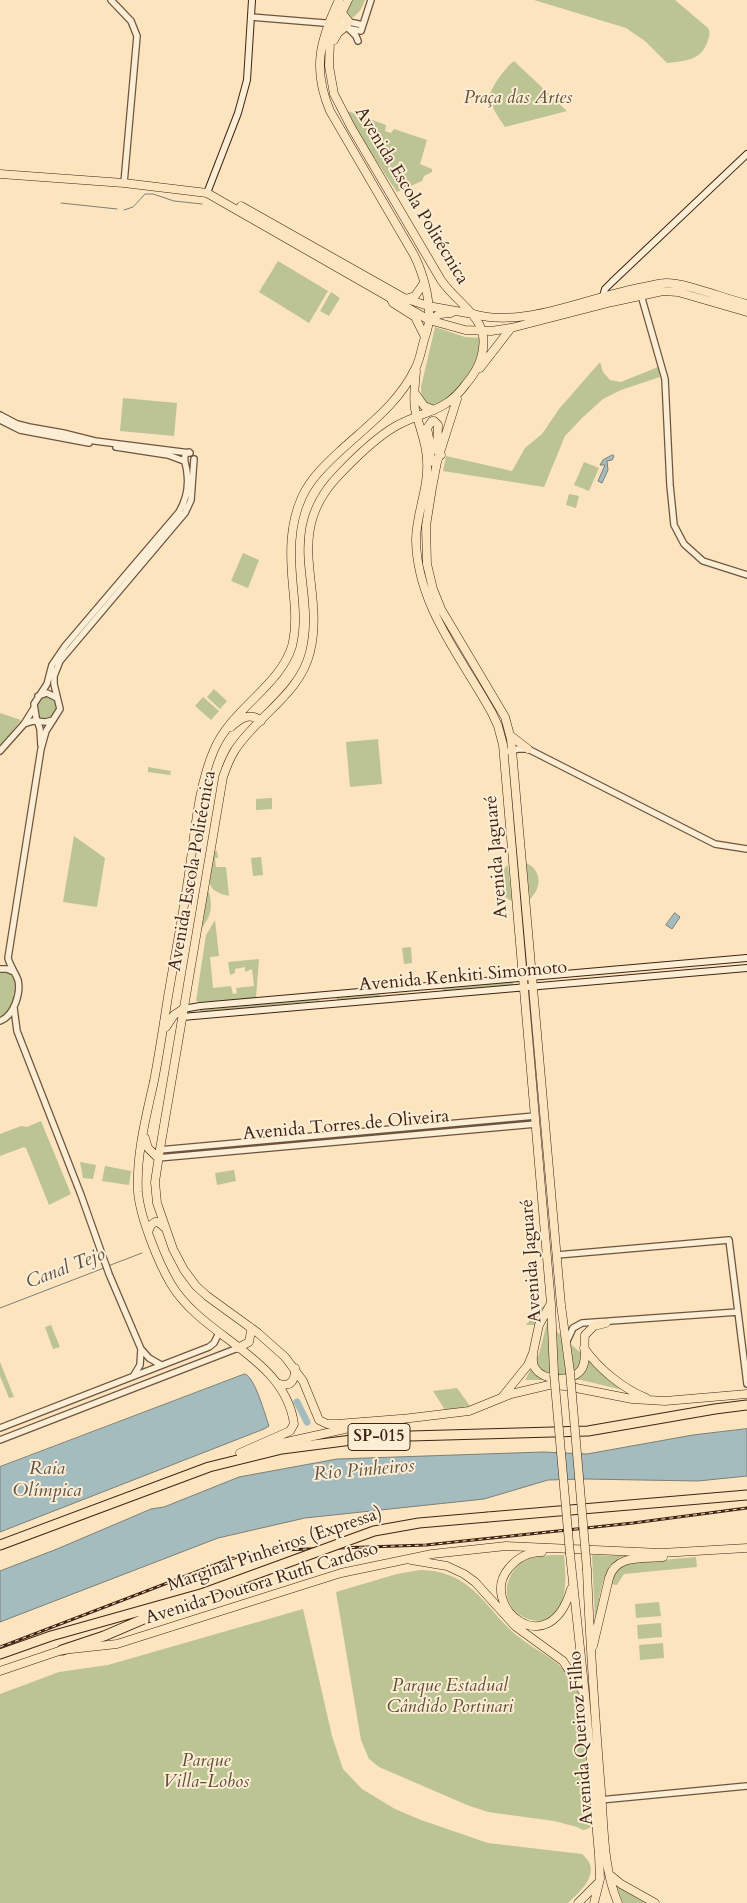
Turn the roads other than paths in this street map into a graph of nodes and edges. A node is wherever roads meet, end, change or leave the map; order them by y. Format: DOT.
graph roads {
  1 [pos="112,0"];
  2 [pos="252,0"];
  3 [pos="339,0"];
  4 [pos="348,0"];
  5 [pos="371,0"];
  6 [pos="367,12"];
  7 [pos="342,13"];
  8 [pos="251,17"];
  9 [pos="332,23"];
  10 [pos="348,26"];
  11 [pos="358,41"];
  12 [pos="329,54"];
  13 [pos="747,154"];
  14 [pos="0,168"];
  15 [pos="0,174"];
  16 [pos="124,181"];
  17 [pos="207,190"];
  18 [pos="424,283"];
  19 [pos="640,292"];
  20 [pos="606,298"];
  21 [pos="391,299"];
  22 [pos="406,299"];
  23 [pos="747,304"];
  24 [pos="428,306"];
  25 [pos="457,312"];
  26 [pos="747,312"];
  27 [pos="473,314"];
  28 [pos="429,320"];
  29 [pos="511,328"];
  30 [pos="483,332"];
  31 [pos="425,338"];
  32 [pos="417,367"];
  33 [pos="414,392"];
  34 [pos="458,396"];
  35 [pos="434,410"];
  36 [pos="0,415"];
  37 [pos="417,417"];
  38 [pos="0,420"];
  39 [pos="189,452"];
  40 [pos="441,455"];
  41 [pos="194,459"];
  42 [pos="185,461"];
  43 [pos="428,468"];
  44 [pos="132,570"];
  45 [pos="747,575"];
  46 [pos="37,697"];
  47 [pos="59,700"];
  48 [pos="34,708"];
  49 [pos="38,720"];
  50 [pos="54,720"];
  51 [pos="261,721"];
  52 [pos="24,724"];
  53 [pos="220,736"];
  54 [pos="511,736"];
  55 [pos="41,749"];
  56 [pos="528,749"];
  57 [pos="512,750"];
  58 [pos="0,751"];
  59 [pos="504,752"];
  60 [pos="747,849"];
  61 [pos="188,877"];
  62 [pos="205,881"];
  63 [pos="8,958"];
  64 [pos="747,958"];
  65 [pos="662,966"];
  66 [pos="747,968"];
  67 [pos="0,969"];
  68 [pos="14,972"];
  69 [pos="663,975"];
  70 [pos="532,977"];
  71 [pos="523,978"];
  72 [pos="435,986"];
  73 [pos="533,986"];
  74 [pos="524,987"];
  75 [pos="436,995"];
  76 [pos="284,999"];
  77 [pos="14,1008"];
  78 [pos="285,1008"];
  79 [pos="182,1014"];
  80 [pos="1,1021"];
  81 [pos="17,1031"];
  82 [pos="162,1037"];
  83 [pos="535,1120"];
  84 [pos="442,1125"];
  85 [pos="409,1128"];
  86 [pos="376,1131"];
  87 [pos="442,1132"];
  88 [pos="143,1134"];
  89 [pos="409,1135"];
  90 [pos="376,1138"];
  91 [pos="211,1146"];
  92 [pos="212,1153"];
  93 [pos="159,1154"];
  94 [pos="166,1228"];
  95 [pos="148,1232"];
  96 [pos="557,1255"];
  97 [pos="551,1304"];
  98 [pos="738,1312"];
  99 [pos="606,1323"];
  100 [pos="250,1327"];
  101 [pos="219,1334"];
  102 [pos="566,1343"];
  103 [pos="238,1348"];
  104 [pos="584,1348"];
  105 [pos="141,1349"];
  106 [pos="533,1353"];
  107 [pos="184,1356"];
  108 [pos="161,1365"];
  109 [pos="190,1367"];
  110 [pos="295,1368"];
  111 [pos="570,1368"];
  112 [pos="134,1375"];
  113 [pos="279,1384"];
  114 [pos="747,1384"];
  115 [pos="747,1394"];
  116 [pos="734,1395"];
  117 [pos="502,1398"];
  118 [pos="653,1400"];
  119 [pos="747,1405"];
  120 [pos="400,1419"];
  121 [pos="0,1428"];
  122 [pos="0,1440"];
  123 [pos="240,1453"];
  124 [pos="209,1467"];
  125 [pos="747,1495"];
  126 [pos="0,1545"];
  127 [pos="561,1548"];
  128 [pos="747,1548"];
  129 [pos="676,1553"];
  130 [pos="407,1559"];
  131 [pos="572,1572"];
  132 [pos="572,1585"];
  133 [pos="180,1600"];
  134 [pos="62,1650"];
  135 [pos="591,1650"];
  136 [pos="0,1654"];
  137 [pos="0,1671"];
  138 [pos="585,1694"];
  139 [pos="747,1786"];
  140 [pos="598,1800"];
  141 [pos="609,1873"];
  142 [pos="600,1879"];
  143 [pos="578,1903"];
  144 [pos="594,1903"];
  145 [pos="618,1903"];
  146 [pos="655,1903"];
  1 -- 16 [label="street"];
  2 -- 8 [label="main road"];
  3 -- 9 [label="main road, Avenida Escola Politécnica"];
  4 -- 7 [label="main road, Avenida Escola Politécnica"];
  5 -- 6 [label="street"];
  6 -- 10 [label="street"];
  6 -- 10 [label="street"];
  7 -- 9 [label="main road, Avenida Escola Politécnica"];
  7 -- 10 [label="main road"];
  8 -- 9 [label="street"];
  8 -- 17 [label="main road"];
  9 -- 10 [label="street"];
  9 -- 12 [label="main road, Avenida Escola Politécnica"];
  9 -- 18 [label="main road, Avenida Escola Politécnica"];
  10 -- 11 [label="street"];
  10 -- 12 [label="main road"];
  12 -- 27 [label="main road, Avenida Escola Politécnica"];
  13 -- 20 [label="main road"];
  14 -- 16 [label="main road"];
  15 -- 16 [label="main road"];
  16 -- 17 [label="main road"];
  17 -- 21 [label="main road"];
  17 -- 22 [label="main road"];
  18 -- 22 [label="main road"];
  18 -- 24 [label="main road, Avenida Escola Politécnica"];
  19 -- 20 [label="main road"];
  19 -- 23 [label="main road"];
  19 -- 26 [label="main road"];
  19 -- 45 [label="street"];
  20 -- 27 [label="main road"];
  20 -- 29 [label="main road"];
  21 -- 28 [label="main road"];
  21 -- 31 [label="main road"];
  22 -- 24 [label="main road"];
  24 -- 25 [label="main road"];
  24 -- 28 [label="main road, Avenida Escola Politécnica"];
  25 -- 27 [label="main road"];
  25 -- 28 [label="main road"];
  27 -- 30 [label="main road, Avenida Escola Politécnica"];
  28 -- 30 [label="main road"];
  28 -- 31 [label="main road, Avenida Escola Politécnica"];
  29 -- 30 [label="main road"];
  29 -- 34 [label="main road"];
  30 -- 34 [label="main road, Avenida Escola Politécnica"];
  31 -- 32 [label="main road, Avenida Escola Politécnica"];
  32 -- 33 [label="main road, Avenida Jaguaré"];
  32 -- 53 [label="main road, Avenida Escola Politécnica"];
  33 -- 35 [label="main road"];
  33 -- 37 [label="main road, Avenida Jaguaré"];
  34 -- 35 [label="main road, Avenida Escola Politécnica"];
  34 -- 40 [label="main road, Avenida Jaguaré"];
  35 -- 37 [label="main road, Avenida Escola Politécnica"];
  36 -- 39 [label="street"];
  37 -- 43 [label="main road, Avenida Jaguaré"];
  37 -- 51 [label="main road, Avenida Escola Politécnica"];
  38 -- 42 [label="street"];
  39 -- 41 [label="street"];
  39 -- 42 [label="street"];
  40 -- 43 [label="main road"];
  40 -- 54 [label="main road, Avenida Jaguaré"];
  41 -- 42 [label="street"];
  41 -- 44 [label="street"];
  42 -- 44 [label="street"];
  43 -- 59 [label="main road, Avenida Jaguaré"];
  44 -- 46 [label="street"];
  44 -- 47 [label="street"];
  46 -- 47 [label="street"];
  46 -- 48 [label="street"];
  47 -- 50 [label="street"];
  48 -- 49 [label="street"];
  48 -- 52 [label="street"];
  49 -- 50 [label="street"];
  49 -- 52 [label="street"];
  49 -- 55 [label="street"];
  50 -- 55 [label="street"];
  51 -- 53 [label="main road"];
  51 -- 62 [label="main road, Avenida Escola Politécnica"];
  52 -- 58 [label="street"];
  53 -- 61 [label="main road, Avenida Escola Politécnica"];
  54 -- 56 [label="main road"];
  54 -- 57 [label="main road, Avenida Jaguaré"];
  55 -- 63 [label="street"];
  56 -- 57 [label="street"];
  56 -- 60 [label="street"];
  57 -- 59 [label="street"];
  57 -- 70 [label="main road, Avenida Jaguaré"];
  59 -- 71 [label="main road, Avenida Jaguaré"];
  61 -- 62 [label="main road"];
  61 -- 82 [label="main road, Avenida Escola Politécnica"];
  62 -- 79 [label="main road, Avenida Escola Politécnica"];
  63 -- 67 [label="street"];
  63 -- 68 [label="street"];
  64 -- 65 [label="main road, Avenida Kenkiti Simomoto"];
  65 -- 69 [label="main road"];
  65 -- 70 [label="main road, Avenida Kenkiti Simomoto"];
  66 -- 69 [label="main road, Avenida Kenkiti Simomoto"];
  67 -- 68 [label="street"];
  68 -- 77 [label="street"];
  69 -- 73 [label="main road, Avenida Kenkiti Simomoto"];
  70 -- 71 [label="main road, Avenida Kenkiti Simomoto"];
  70 -- 73 [label="main road, Avenida Jaguaré"];
  71 -- 72 [label="main road, Avenida Kenkiti Simomoto"];
  71 -- 74 [label="main road, Avenida Jaguaré"];
  72 -- 75 [label="main road"];
  72 -- 76 [label="main road, Avenida Kenkiti Simomoto"];
  73 -- 74 [label="main road, Avenida Kenkiti Simomoto"];
  73 -- 96 [label="main road, Avenida Jaguaré"];
  74 -- 75 [label="main road, Avenida Kenkiti Simomoto"];
  74 -- 83 [label="main road, Avenida Jaguaré"];
  75 -- 78 [label="main road, Avenida Kenkiti Simomoto"];
  76 -- 78 [label="main road"];
  76 -- 79 [label="main road, Avenida Kenkiti Simomoto"];
  77 -- 80 [label="street"];
  77 -- 81 [label="street"];
  78 -- 79 [label="main road, Avenida Kenkiti Simomoto"];
  79 -- 82 [label="main road"];
  79 -- 93 [label="main road, Avenida Escola Politécnica"];
  80 -- 81 [label="street"];
  81 -- 105 [label="street"];
  82 -- 88 [label="main road, Avenida Escola Politécnica"];
  83 -- 84 [label="street, Avenida Torres de Oliveira"];
  83 -- 87 [label="street, Avenida Torres de Oliveira"];
  83 -- 97 [label="main road, Avenida Jaguaré"];
  84 -- 85 [label="street, Avenida Torres de Oliveira"];
  84 -- 87 [label="street"];
  85 -- 86 [label="street, Avenida Torres de Oliveira"];
  85 -- 89 [label="street"];
  86 -- 90 [label="street"];
  86 -- 91 [label="street, Avenida Torres de Oliveira"];
  87 -- 89 [label="street, Avenida Torres de Oliveira"];
  88 -- 93 [label="main road"];
  88 -- 95 [label="main road, Avenida Escola Politécnica"];
  89 -- 90 [label="street, Avenida Torres de Oliveira"];
  90 -- 92 [label="street, Avenida Torres de Oliveira"];
  91 -- 92 [label="street"];
  91 -- 93 [label="street, Avenida Torres de Oliveira"];
  92 -- 93 [label="street, Avenida Torres de Oliveira"];
  93 -- 94 [label="main road, Avenida Escola Politécnica"];
  94 -- 95 [label="main road"];
  94 -- 100 [label="main road, Avenida Escola Politécnica"];
  95 -- 101 [label="main road, Avenida Escola Politécnica"];
  96 -- 98 [label="street"];
  96 -- 102 [label="main road, Avenida Jaguaré"];
  97 -- 106 [label="main road"];
  97 -- 131 [label="main road, Avenida Jaguaré, bridge"];
  98 -- 99 [label="street"];
  98 -- 114 [label="street"];
  99 -- 102 [label="street"];
  99 -- 104 [label="main road"];
  100 -- 103 [label="main road"];
  100 -- 110 [label="main road, Avenida Escola Politécnica"];
  101 -- 103 [label="main road, Avenida Escola Politécnica"];
  101 -- 107 [label="street"];
  102 -- 111 [label="main road, Avenida Jaguaré"];
  103 -- 109 [label="street"];
  103 -- 113 [label="main road, Avenida Escola Politécnica"];
  104 -- 106 [label="main road"];
  104 -- 118 [label="main road"];
  105 -- 108 [label="street"];
  105 -- 112 [label="street"];
  106 -- 117 [label="main road"];
  107 -- 108 [label="street"];
  107 -- 109 [label="street"];
  108 -- 112 [label="street"];
  109 -- 122 [label="street"];
  110 -- 113 [label="main road"];
  110 -- 120 [label="main road, Avenida Escola Politécnica"];
  111 -- 135 [label="main road, Avenida Queiroz Filho, bridge"];
  112 -- 121 [label="street"];
  113 -- 123 [label="main road"];
  114 -- 116 [label="street"];
  115 -- 116 [label="main road"];
  116 -- 118 [label="main road"];
  117 -- 118 [label="main road"];
  117 -- 120 [label="main road"];
  119 -- 124 [label="highway, SP-015"];
  120 -- 123 [label="main road"];
  123 -- 124 [label="main road"];
  124 -- 126 [label="highway, SP-015"];
  125 -- 133 [label="highway, Marginal Pinheiros (Expressa), bridge"];
  127 -- 129 [label="main road, Avenida Doutora Ruth Cardoso"];
  127 -- 130 [label="main road, Avenida Doutora Ruth Cardoso"];
  127 -- 132 [label="main road"];
  128 -- 129 [label="main road, Avenida Doutora Ruth Cardoso"];
  129 -- 135 [label="main road"];
  130 -- 134 [label="main road, Avenida Doutora Ruth Cardoso"];
  130 -- 138 [label="main road"];
  131 -- 132 [label="main road, Avenida Queiroz Filho"];
  132 -- 138 [label="main road, Avenida Queiroz Filho"];
  133 -- 134 [label="highway"];
  133 -- 136 [label="highway, Marginal Pinheiros (Expressa)"];
  134 -- 137 [label="main road, Avenida Doutora Ruth Cardoso"];
  135 -- 140 [label="main road, Avenida Queiroz Filho"];
  138 -- 140 [label="main road, Avenida Queiroz Filho"];
  139 -- 140 [label="street"];
  140 -- 141 [label="main road, Avenida Queiroz Filho"];
  140 -- 142 [label="main road, Avenida Queiroz Filho"];
  141 -- 145 [label="main road, Avenida Queiroz Filho"];
  141 -- 146 [label="main road"];
  142 -- 143 [label="main road"];
  142 -- 144 [label="main road, Avenida Queiroz Filho"];
}
